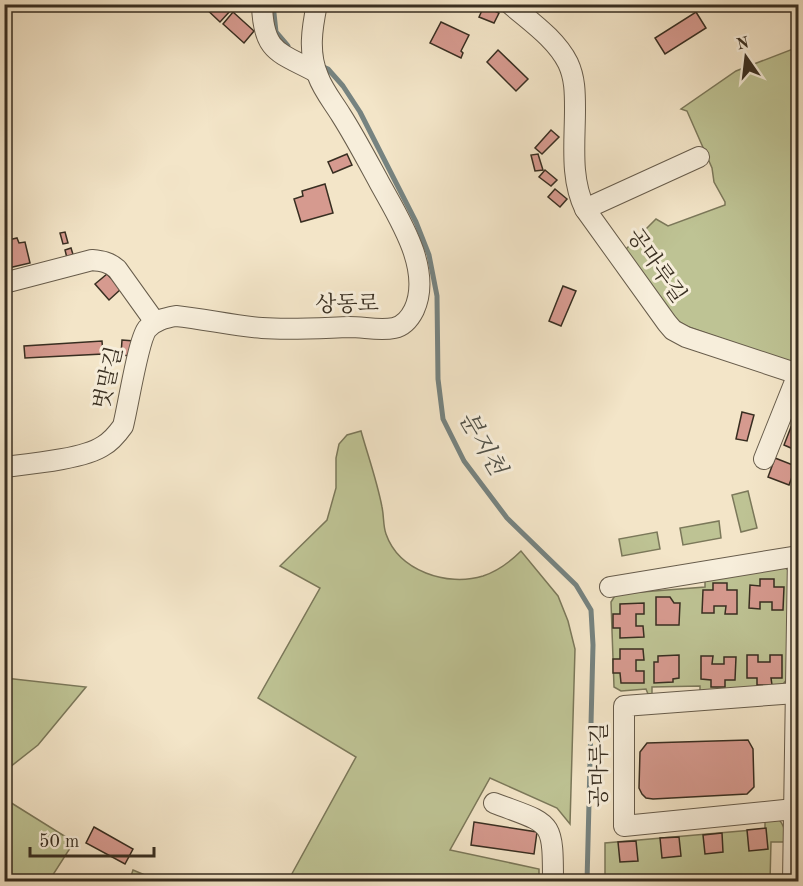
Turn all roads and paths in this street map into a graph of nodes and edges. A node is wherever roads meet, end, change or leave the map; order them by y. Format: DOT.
graph roads {
  1 [pos="262,4"];
  2 [pos="317,4"];
  3 [pos="510,4"];
  4 [pos="314,63"];
  5 [pos="699,157"];
  6 [pos="585,209"];
  7 [pos="4,283"];
  8 [pos="154,322"];
  9 [pos="798,374"];
  10 [pos="764,459"];
  11 [pos="4,467"];
  12 [pos="798,556"];
  13 [pos="610,587"];
  14 [pos="797,699"];
  15 [pos="494,803"];
  16 [pos="794,809"];
  17 [pos="554,882"];
  18 [pos="793,882"];
  1 -- 4 [label="street"];
  2 -- 4 [label="street"];
  3 -- 6 [label="street, 공마루길"];
  4 -- 8 [label="street, 상동로"];
  5 -- 6 [label="street"];
  6 -- 9 [label="street, 공마루길"];
  7 -- 8 [label="street"];
  8 -- 11 [label="street, 벗말길"];
  9 -- 10 [label="street, 공마루길"];
  12 -- 13 [label="street"];
  12 -- 14 [label="street"];
  14 -- 16 [label="street"];
  14 -- 16 [label="street, 공마루길"];
  15 -- 17 [label="street"];
  16 -- 18 [label="street"];
}
